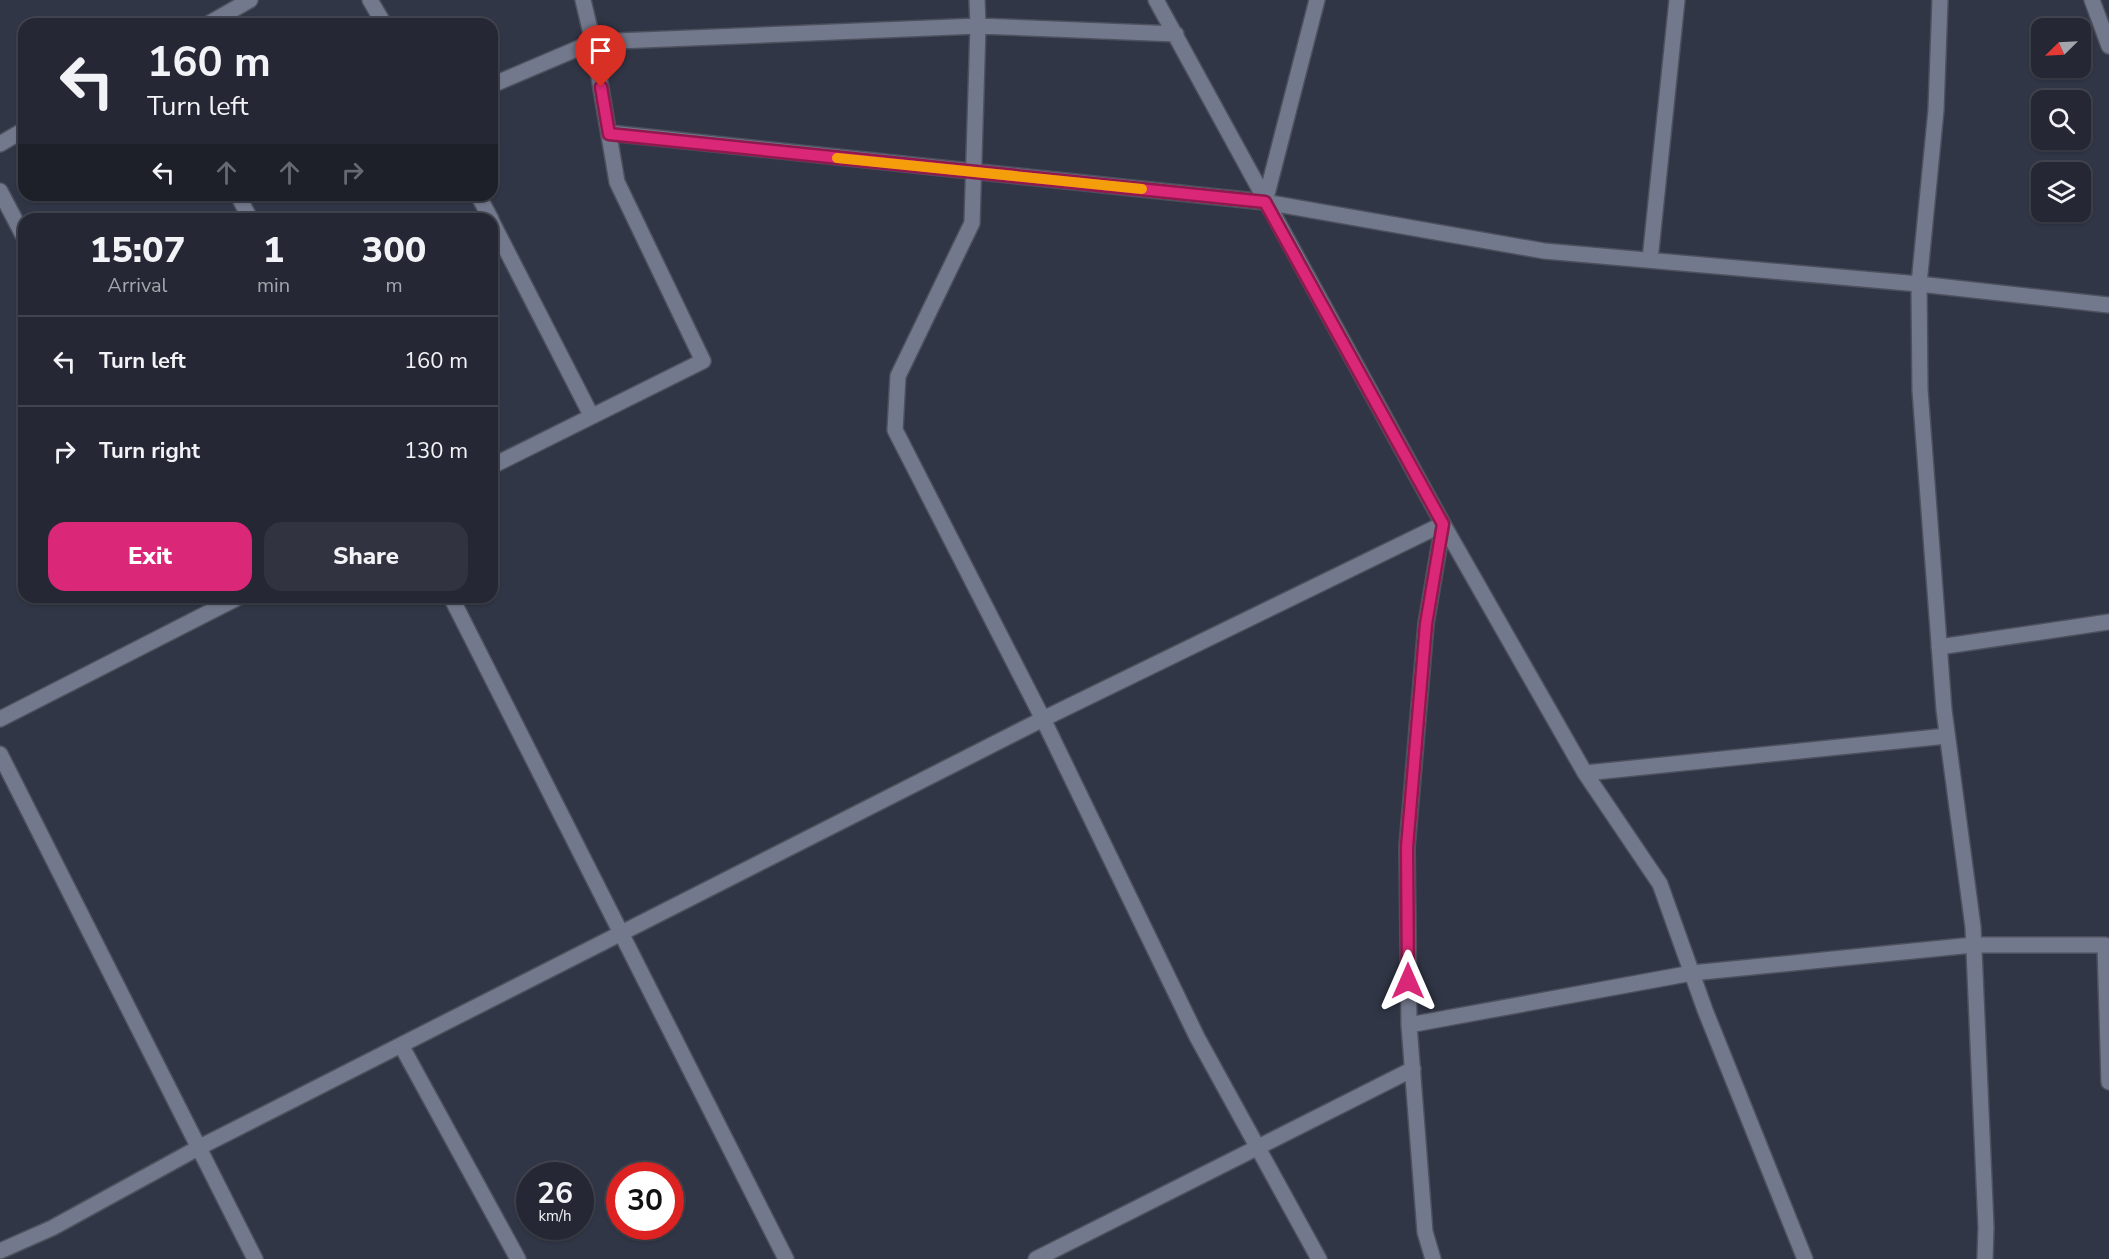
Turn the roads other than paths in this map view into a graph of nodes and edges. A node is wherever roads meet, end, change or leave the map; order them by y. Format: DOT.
graph roads {
  1 [pos="250,0"];
  2 [pos="370,0"];
  3 [pos="583,0"];
  4 [pos="977,0"];
  5 [pos="1156,0"];
  6 [pos="1317,0"];
  7 [pos="1677,0"];
  8 [pos="1940,0"];
  9 [pos="2092,0"];
  10 [pos="218,18"];
  11 [pos="380,18"];
  12 [pos="978,26"];
  13 [pos="1176,34"];
  14 [pos="593,42"];
  15 [pos="2109,46"];
  16 [pos="498,82"];
  17 [pos="18,134"];
  18 [pos="609,134"];
  19 [pos="0,144"];
  20 [pos="974,172"];
  21 [pos="0,191"];
  22 [pos="1265,202"];
  23 [pos="18,226"];
  24 [pos="498,234"];
  25 [pos="1650,260"];
  26 [pos="1919,284"];
  27 [pos="2109,305"];
  28 [pos="591,415"];
  29 [pos="498,463"];
  30 [pos="1443,524"];
  31 [pos="214,603"];
  32 [pos="454,603"];
  33 [pos="2109,622"];
  34 [pos="1939,647"];
  35 [pos="0,719"];
  36 [pos="1043,719"];
  37 [pos="1947,736"];
  38 [pos="0,754"];
  39 [pos="1585,773"];
  40 [pos="620,933"];
  41 [pos="1973,945"];
  42 [pos="1692,973"];
  43 [pos="1409,1025"];
  44 [pos="400,1045"];
  45 [pos="1413,1069"];
  46 [pos="2109,1082"];
  47 [pos="1258,1147"];
  48 [pos="198,1148"];
  49 [pos="0,1251"];
  50 [pos="255,1259"];
  51 [pos="518,1259"];
  52 [pos="786,1259"];
  53 [pos="1036,1259"];
  54 [pos="1319,1259"];
  55 [pos="1433,1259"];
  56 [pos="1805,1259"];
  57 [pos="1985,1259"];
  1 -- 10 [label="street"];
  2 -- 11 [label="street"];
  3 -- 14 [label="street"];
  4 -- 12 [label="street"];
  5 -- 13 [label="street"];
  6 -- 22 [label="street"];
  7 -- 25 [label="street"];
  8 -- 26 [label="street"];
  9 -- 15 [label="street"];
  12 -- 13 [label="street"];
  12 -- 14 [label="street"];
  12 -- 20 [label="street"];
  13 -- 22 [label="street"];
  14 -- 16 [label="street"];
  14 -- 18 [label="street"];
  17 -- 19 [label="street"];
  18 -- 20 [label="street"];
  18 -- 28 [label="street"];
  20 -- 22 [label="street"];
  20 -- 36 [label="street"];
  21 -- 23 [label="street"];
  22 -- 25 [label="street"];
  22 -- 30 [label="street"];
  24 -- 28 [label="street"];
  25 -- 26 [label="street"];
  26 -- 27 [label="street"];
  26 -- 34 [label="street"];
  28 -- 29 [label="street"];
  30 -- 36 [label="street"];
  30 -- 39 [label="street"];
  30 -- 43 [label="street"];
  31 -- 35 [label="street"];
  32 -- 40 [label="street"];
  33 -- 34 [label="street"];
  34 -- 37 [label="street"];
  36 -- 40 [label="street"];
  36 -- 47 [label="street"];
  37 -- 39 [label="street"];
  37 -- 41 [label="street"];
  38 -- 48 [label="street"];
  39 -- 42 [label="street"];
  40 -- 44 [label="street"];
  40 -- 52 [label="street"];
  41 -- 42 [label="street"];
  41 -- 46 [label="street"];
  41 -- 57 [label="street"];
  42 -- 43 [label="street"];
  42 -- 56 [label="street"];
  43 -- 45 [label="street"];
  44 -- 48 [label="street"];
  44 -- 51 [label="street"];
  45 -- 47 [label="street"];
  45 -- 55 [label="street"];
  47 -- 53 [label="street"];
  47 -- 54 [label="street"];
  48 -- 49 [label="street"];
  48 -- 50 [label="street"];
}
